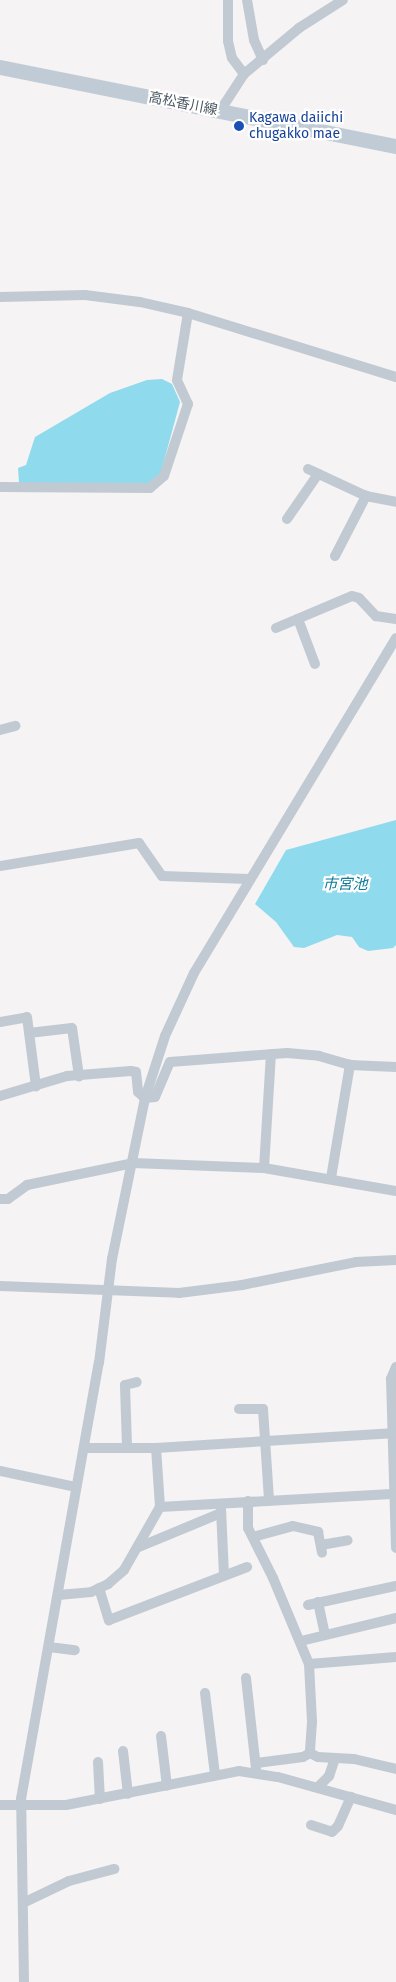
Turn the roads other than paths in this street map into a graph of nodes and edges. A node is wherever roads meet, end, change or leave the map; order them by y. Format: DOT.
graph roads {
  1 [pos="228,0"];
  2 [pos="247,0"];
  3 [pos="343,0"];
  4 [pos="263,60"];
  5 [pos="0,67"];
  6 [pos="244,74"];
  7 [pos="220,111"];
  8 [pos="396,146"];
  9 [pos="0,297"];
  10 [pos="188,313"];
  11 [pos="396,377"];
  12 [pos="308,469"];
  13 [pos="318,474"];
  14 [pos="0,487"];
  15 [pos="366,496"];
  16 [pos="396,502"];
  17 [pos="287,519"];
  18 [pos="335,556"];
  19 [pos="298,619"];
  20 [pos="396,619"];
  21 [pos="276,628"];
  22 [pos="396,638"];
  23 [pos="315,664"];
  24 [pos="15,726"];
  25 [pos="0,730"];
  26 [pos="0,866"];
  27 [pos="249,880"];
  28 [pos="0,1022"];
  29 [pos="29,1033"];
  30 [pos="271,1054"];
  31 [pos="350,1065"];
  32 [pos="396,1067"];
  33 [pos="79,1076"];
  34 [pos="36,1086"];
  35 [pos="0,1096"];
  36 [pos="145,1098"];
  37 [pos="134,1163"];
  38 [pos="264,1168"];
  39 [pos="331,1178"];
  40 [pos="396,1190"];
  41 [pos="0,1199"];
  42 [pos="396,1260"];
  43 [pos="0,1286"];
  44 [pos="107,1292"];
  45 [pos="396,1367"];
  46 [pos="136,1382"];
  47 [pos="239,1409"];
  48 [pos="394,1433"];
  49 [pos="266,1440"];
  50 [pos="128,1446"];
  51 [pos="84,1448"];
  52 [pos="156,1448"];
  53 [pos="0,1471"];
  54 [pos="76,1487"];
  55 [pos="395,1494"];
  56 [pos="269,1500"];
  57 [pos="248,1502"];
  58 [pos="160,1507"];
  59 [pos="221,1508"];
  60 [pos="253,1537"];
  61 [pos="348,1540"];
  62 [pos="139,1547"];
  63 [pos="396,1548"];
  64 [pos="247,1567"];
  65 [pos="224,1575"];
  66 [pos="396,1586"];
  67 [pos="99,1588"];
  68 [pos="58,1595"];
  69 [pos="396,1618"];
  70 [pos="325,1634"];
  71 [pos="301,1641"];
  72 [pos="50,1647"];
  73 [pos="75,1650"];
  74 [pos="396,1657"];
  75 [pos="309,1664"];
  76 [pos="246,1678"];
  77 [pos="205,1693"];
  78 [pos="161,1736"];
  79 [pos="123,1751"];
  80 [pos="310,1753"];
  81 [pos="336,1759"];
  82 [pos="98,1762"];
  83 [pos="256,1768"];
  84 [pos="396,1769"];
  85 [pos="215,1775"];
  86 [pos="167,1786"];
  87 [pos="318,1787"];
  88 [pos="128,1794"];
  89 [pos="351,1797"];
  90 [pos="100,1799"];
  91 [pos="0,1805"];
  92 [pos="21,1806"];
  93 [pos="396,1810"];
  94 [pos="310,1825"];
  95 [pos="114,1869"];
  96 [pos="23,1903"];
  97 [pos="24,1982"];
  1 -- 6 [label="street"];
  2 -- 4 [label="street"];
  3 -- 4 [label="street"];
  4 -- 6 [label="street"];
  5 -- 7 [label="main road, 高松香川線"];
  6 -- 7 [label="street"];
  7 -- 8 [label="main road, 高松香川線"];
  9 -- 10 [label="street"];
  10 -- 11 [label="street"];
  10 -- 14 [label="street"];
  12 -- 13 [label="street"];
  13 -- 15 [label="street"];
  13 -- 17 [label="street"];
  15 -- 16 [label="street"];
  15 -- 18 [label="street"];
  19 -- 20 [label="street"];
  19 -- 21 [label="street"];
  19 -- 23 [label="street"];
  22 -- 27 [label="street"];
  24 -- 25 [label="street"];
  26 -- 27 [label="street"];
  27 -- 36 [label="street"];
  28 -- 29 [label="street"];
  29 -- 33 [label="street"];
  29 -- 34 [label="street"];
  30 -- 31 [label="street"];
  30 -- 36 [label="street"];
  30 -- 38 [label="street"];
  31 -- 32 [label="street"];
  31 -- 39 [label="street"];
  33 -- 34 [label="street"];
  33 -- 36 [label="street"];
  34 -- 35 [label="street"];
  36 -- 37 [label="street"];
  37 -- 38 [label="street"];
  37 -- 41 [label="street"];
  37 -- 44 [label="street"];
  38 -- 39 [label="street"];
  39 -- 40 [label="street"];
  42 -- 44 [label="street"];
  43 -- 44 [label="street"];
  44 -- 51 [label="street"];
  45 -- 48 [label="street"];
  46 -- 50 [label="street"];
  47 -- 49 [label="street"];
  48 -- 49 [label="street"];
  48 -- 55 [label="street"];
  49 -- 52 [label="street"];
  49 -- 56 [label="street"];
  50 -- 51 [label="street"];
  50 -- 52 [label="street"];
  51 -- 54 [label="street"];
  52 -- 58 [label="street"];
  53 -- 54 [label="street"];
  54 -- 68 [label="street"];
  55 -- 56 [label="street"];
  55 -- 63 [label="street"];
  56 -- 57 [label="street"];
  57 -- 59 [label="street"];
  57 -- 60 [label="street"];
  58 -- 59 [label="street"];
  58 -- 62 [label="street"];
  59 -- 62 [label="street"];
  59 -- 65 [label="street"];
  60 -- 61 [label="street"];
  60 -- 71 [label="street"];
  62 -- 67 [label="street"];
  64 -- 65 [label="street"];
  65 -- 67 [label="street"];
  66 -- 70 [label="street"];
  67 -- 68 [label="street"];
  68 -- 72 [label="street"];
  69 -- 70 [label="street"];
  70 -- 71 [label="street"];
  71 -- 75 [label="street"];
  72 -- 73 [label="street"];
  72 -- 92 [label="street"];
  74 -- 75 [label="street"];
  75 -- 80 [label="street"];
  76 -- 83 [label="street"];
  77 -- 85 [label="street"];
  78 -- 86 [label="street"];
  79 -- 88 [label="street"];
  80 -- 81 [label="street"];
  80 -- 83 [label="street"];
  81 -- 84 [label="street"];
  81 -- 87 [label="street"];
  82 -- 90 [label="street"];
  83 -- 85 [label="street"];
  83 -- 87 [label="street"];
  85 -- 86 [label="street"];
  86 -- 88 [label="street"];
  87 -- 89 [label="street"];
  88 -- 90 [label="street"];
  89 -- 93 [label="street"];
  89 -- 94 [label="street"];
  90 -- 92 [label="street"];
  91 -- 92 [label="street"];
  92 -- 96 [label="street"];
  95 -- 96 [label="street"];
  96 -- 97 [label="street"];
}
